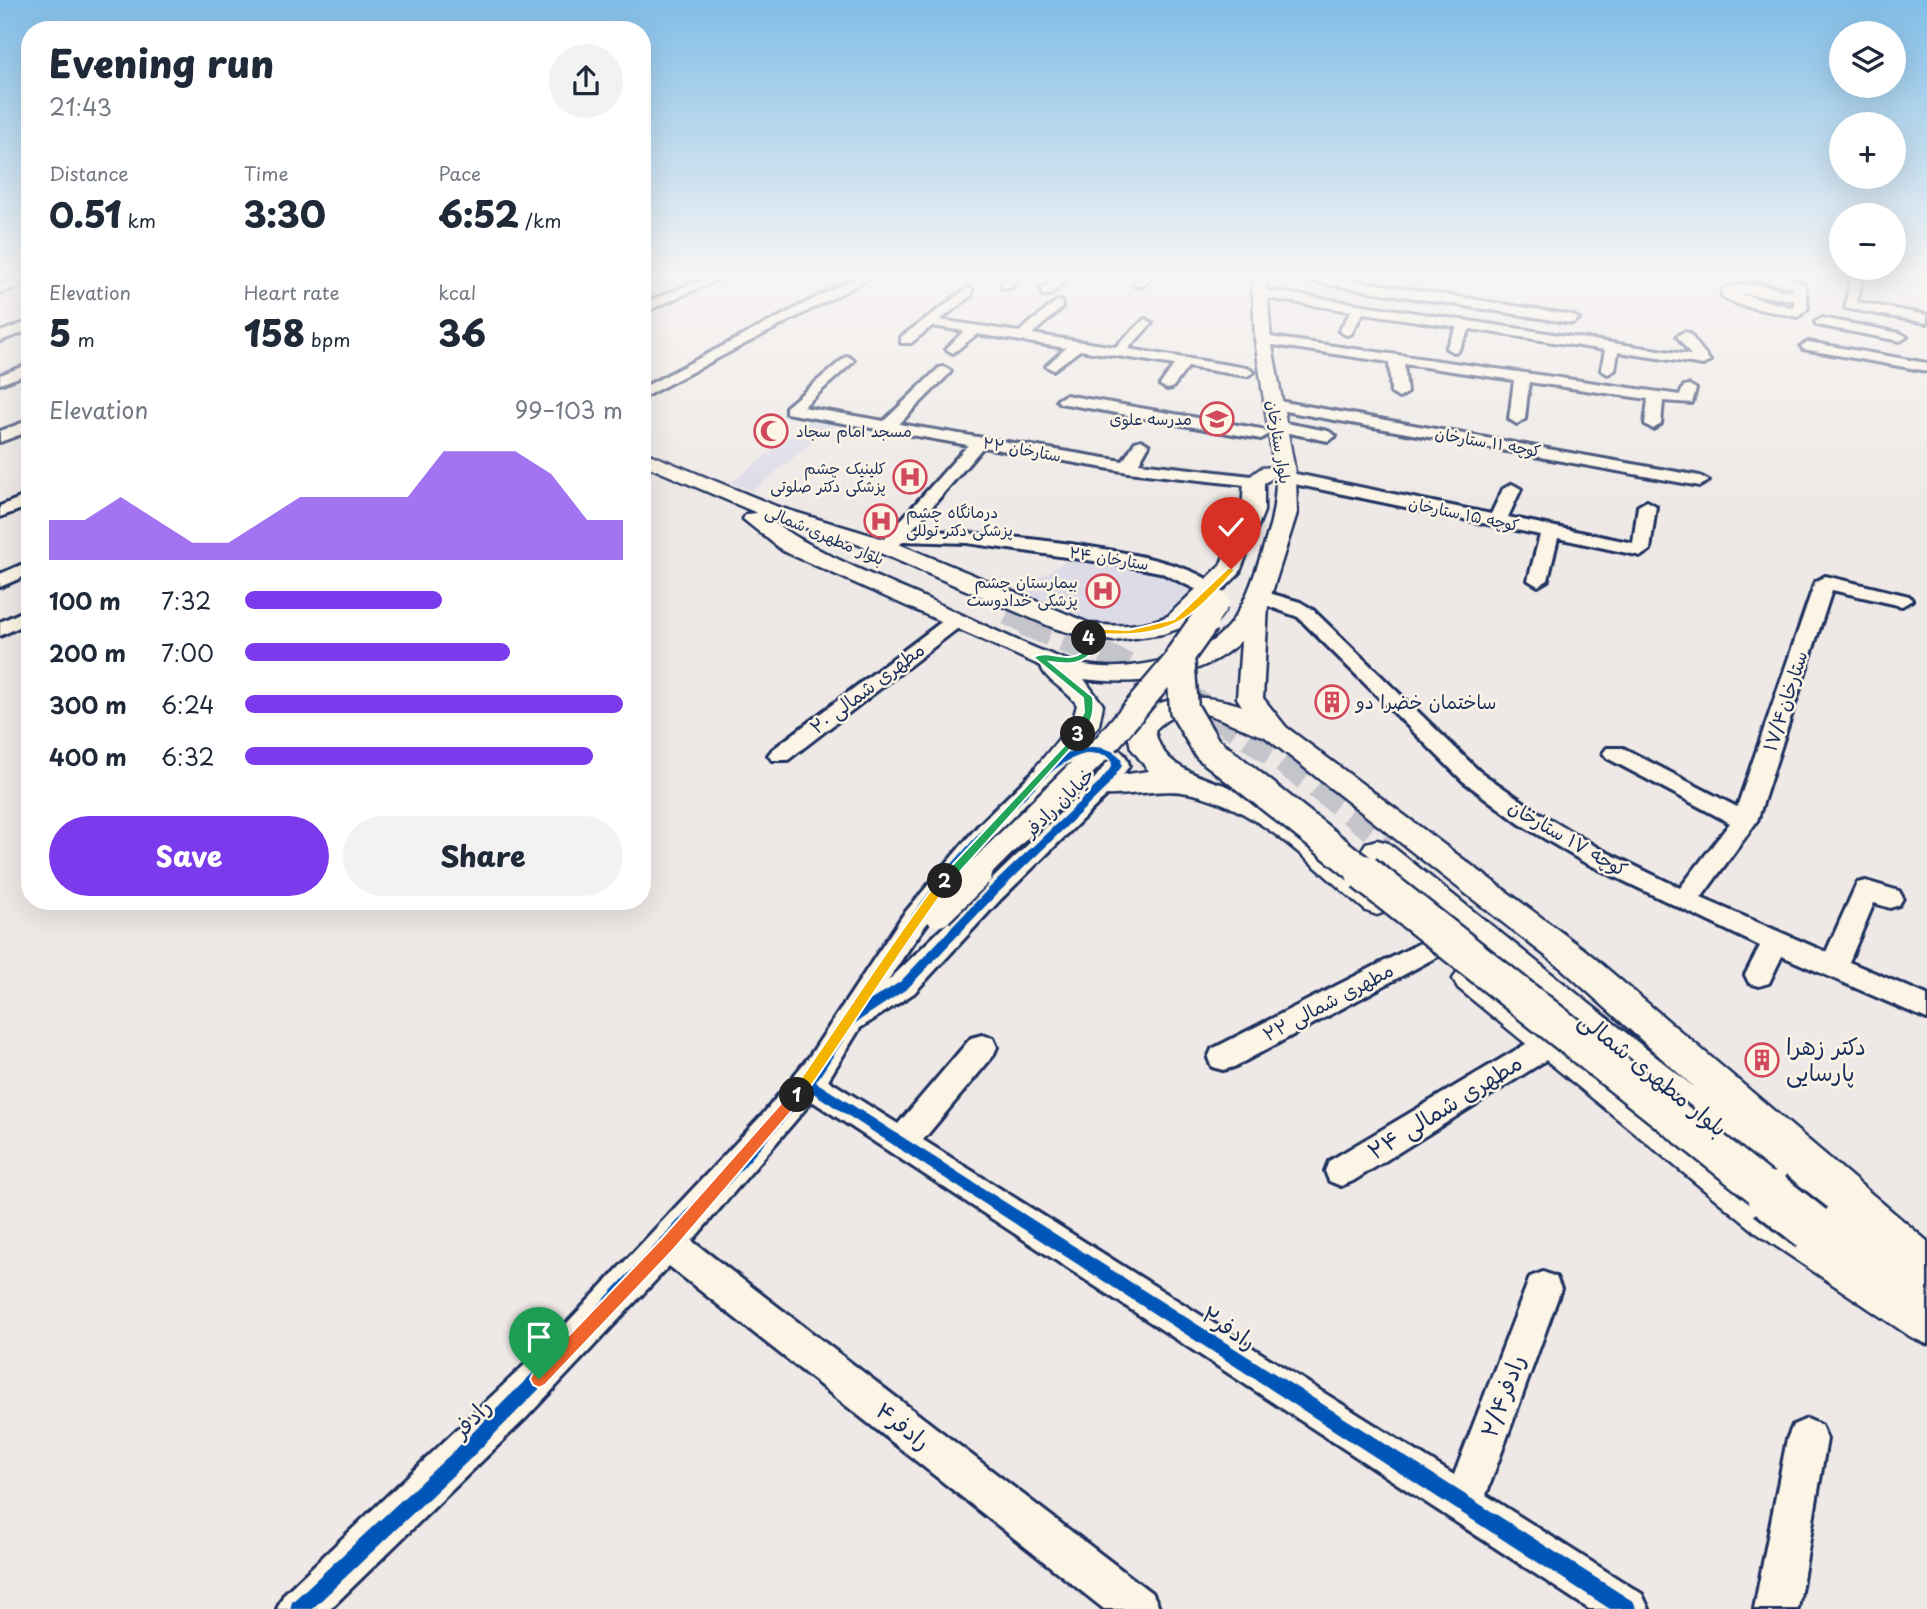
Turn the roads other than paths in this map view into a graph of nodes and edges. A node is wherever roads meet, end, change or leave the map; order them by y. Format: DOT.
graph roads {
  1 [pos="726,350"];
  2 [pos="1071,350"];
  3 [pos="1105,350"];
  4 [pos="1246,350"];
  5 [pos="1265,350"];
  6 [pos="1342,350"];
  7 [pos="1612,350"];
  8 [pos="1626,350"];
  9 [pos="1694,350"];
  10 [pos="1823,350"];
  11 [pos="1893,350"];
  12 [pos="1118,352"];
  13 [pos="1396,357"];
  14 [pos="847,360"];
  15 [pos="1184,362"];
  16 [pos="1053,366"];
  17 [pos="1884,367"];
  18 [pos="1927,367"];
  19 [pos="1608,370"];
  20 [pos="944,371"];
  21 [pos="21,372"];
  22 [pos="1247,372"];
  23 [pos="1522,376"];
  24 [pos="0,380"];
  25 [pos="1082,383"];
  26 [pos="1167,385"];
  27 [pos="651,389"];
  28 [pos="1399,393"];
  29 [pos="1688,394"];
  30 [pos="1656,395"];
  31 [pos="1273,405"];
  32 [pos="1517,419"];
  33 [pos="1653,424"];
  34 [pos="886,428"];
  35 [pos="21,429"];
  36 [pos="1270,431"];
  37 [pos="1328,436"];
  38 [pos="0,437"];
  39 [pos="979,442"];
  40 [pos="1141,445"];
  41 [pos="1555,453"];
  42 [pos="651,461"];
  43 [pos="1128,467"];
  44 [pos="1551,472"];
  45 [pos="651,476"];
  46 [pos="1269,477"];
  47 [pos="1700,481"];
  48 [pos="1512,489"];
  49 [pos="21,503"];
  50 [pos="1647,506"];
  51 [pos="0,512"];
  52 [pos="762,515"];
  53 [pos="1497,521"];
  54 [pos="1550,532"];
  55 [pos="893,541"];
  56 [pos="1004,542"];
  57 [pos="983,554"];
  58 [pos="0,559"];
  59 [pos="21,565"];
  60 [pos="21,571"];
  61 [pos="1538,580"];
  62 [pos="0,581"];
  63 [pos="1214,596"];
  64 [pos="1902,600"];
  65 [pos="1257,601"];
  66 [pos="1002,618"];
  67 [pos="21,619"];
  68 [pos="955,621"];
  69 [pos="0,630"];
  70 [pos="1088,631"];
  71 [pos="1177,639"];
  72 [pos="1219,646"];
  73 [pos="1038,657"];
  74 [pos="1155,715"];
  75 [pos="1276,733"];
  76 [pos="1615,753"];
  77 [pos="780,755"];
  78 [pos="1049,768"];
  79 [pos="1102,786"];
  80 [pos="1217,789"];
  81 [pos="1745,821"];
  82 [pos="1889,898"];
  83 [pos="1684,901"];
  84 [pos="1776,943"];
  85 [pos="1432,947"];
  86 [pos="1833,967"];
  87 [pos="1759,975"];
  88 [pos="1927,1008"];
  89 [pos="850,1020"];
  90 [pos="1549,1043"];
  91 [pos="982,1047"];
  92 [pos="1223,1058"];
  93 [pos="807,1083"];
  94 [pos="901,1143"];
  95 [pos="1341,1171"];
  96 [pos="668,1244"];
  97 [pos="1927,1269"];
  98 [pos="1543,1289"];
  99 [pos="1927,1300"];
  100 [pos="1927,1310"];
  101 [pos="1927,1322"];
  102 [pos="1807,1439"];
  103 [pos="1463,1503"];
  104 [pos="299,1609"];
  105 [pos="1138,1609"];
  106 [pos="1628,1609"];
  107 [pos="1776,1609"];
  1 -- 27 [label="street"];
  2 -- 16 [label="street"];
  3 -- 12 [label="street"];
  4 -- 22 [label="main road, بلوار ستارخان"];
  5 -- 31 [label="main road, بلوار ستارخان"];
  6 -- 13 [label="street"];
  7 -- 19 [label="street"];
  8 -- 9 [label="street"];
  10 -- 17 [label="street"];
  11 -- 17 [label="street"];
  12 -- 15 [label="street"];
  13 -- 23 [label="street"];
  13 -- 28 [label="street"];
  14 -- 34 [label="street, ۲۲ ستارخان"];
  15 -- 22 [label="street"];
  15 -- 26 [label="street"];
  17 -- 18 [label="street"];
  20 -- 34 [label="street"];
  21 -- 24 [label="street"];
  22 -- 36 [label="main road, بلوار ستارخان"];
  23 -- 30 [label="street"];
  23 -- 32 [label="street"];
  25 -- 36 [label="street"];
  29 -- 30 [label="street"];
  30 -- 33 [label="street"];
  31 -- 36 [label="main road, بلوار ستارخان"];
  31 -- 41 [label="street, کوچه ۱۱ ستارخان"];
  34 -- 39 [label="street, ۲۲ ستارخان"];
  35 -- 38 [label="street"];
  36 -- 37 [label="street"];
  36 -- 46 [label="main road, بلوار ستارخان"];
  39 -- 43 [label="street, ۲۲ ستارخان"];
  39 -- 55 [label="street"];
  40 -- 43 [label="street"];
  41 -- 44 [label="street"];
  41 -- 47 [label="street, کوچه ۱۱ ستارخان"];
  42 -- 52 [label="main road, بلوار مطهرى شمالى"];
  43 -- 46 [label="street, ۲۲ ستارخان"];
  45 -- 52 [label="main road, بلوار مطهرى شمالى"];
  46 -- 53 [label="street, کوچه ۱۵ ستارخان"];
  46 -- 63 [label="main road"];
  46 -- 65 [label="main road, بلوار ستارخان"];
  48 -- 53 [label="street"];
  49 -- 51 [label="street"];
  50 -- 54 [label="street, کوچه ۱۵ ستارخان"];
  52 -- 55 [label="main road"];
  52 -- 66 [label="main road, بلوار مطهرى شمالى"];
  52 -- 68 [label="main road"];
  53 -- 54 [label="street, کوچه ۱۵ ستارخان"];
  54 -- 61 [label="street"];
  55 -- 56 [label="street, ۲۴ ستارخان"];
  55 -- 70 [label="main road"];
  56 -- 57 [label="street"];
  56 -- 63 [label="street, ۲۴ ستارخان"];
  58 -- 59 [label="street"];
  60 -- 62 [label="street"];
  63 -- 71 [label="main road, bridge"];
  64 -- 81 [label="street, ستارخان۱۷/۴"];
  65 -- 72 [label="main road"];
  65 -- 75 [label="main road"];
  65 -- 83 [label="street, کوچه ۱۷ ستارخان"];
  67 -- 69 [label="street"];
  68 -- 73 [label="main road"];
  68 -- 77 [label="street, ۲۰ مطهری شمالی"];
  70 -- 71 [label="main road"];
  70 -- 73 [label="main road"];
  71 -- 72 [label="main road"];
  71 -- 89 [label="street, bridge"];
  71 -- 100 [label="main road, bridge"];
  72 -- 73 [label="main road"];
  73 -- 78 [label="main road"];
  74 -- 75 [label="main road"];
  74 -- 78 [label="main road"];
  74 -- 80 [label="main road"];
  75 -- 97 [label="main road"];
  76 -- 81 [label="street"];
  78 -- 79 [label="street, خیابان رادفر"];
  78 -- 89 [label="street, خیابان رادفر"];
  79 -- 80 [label="main road"];
  79 -- 89 [label="street, خیابان رادفر"];
  80 -- 85 [label="main road"];
  81 -- 83 [label="street, ستارخان۱۷/۴"];
  82 -- 86 [label="street"];
  83 -- 84 [label="street, کوچه ۱۷ ستارخان"];
  84 -- 86 [label="street, کوچه ۱۷ ستارخان"];
  84 -- 87 [label="street"];
  85 -- 90 [label="main road"];
  85 -- 92 [label="street, مطهرى شمالى ۲۲"];
  86 -- 88 [label="street, کوچه ۱۷ ستارخان"];
  89 -- 93 [label="street, رادفر"];
  90 -- 95 [label="street, مطهرى شمالى ۲۴"];
  90 -- 101 [label="main road"];
  91 -- 94 [label="street"];
  93 -- 94 [label="street, رادفر۲"];
  93 -- 96 [label="street, رادفر"];
  94 -- 103 [label="street, رادفر۲"];
  96 -- 104 [label="street, رادفر"];
  96 -- 105 [label="street, رادفر۴"];
  97 -- 99 [label="main road, بلوار مطهرى شمالى"];
  98 -- 103 [label="street, رادفر۲/۴"];
  102 -- 107 [label="street"];
  103 -- 106 [label="street, رادفر۲"];
}
